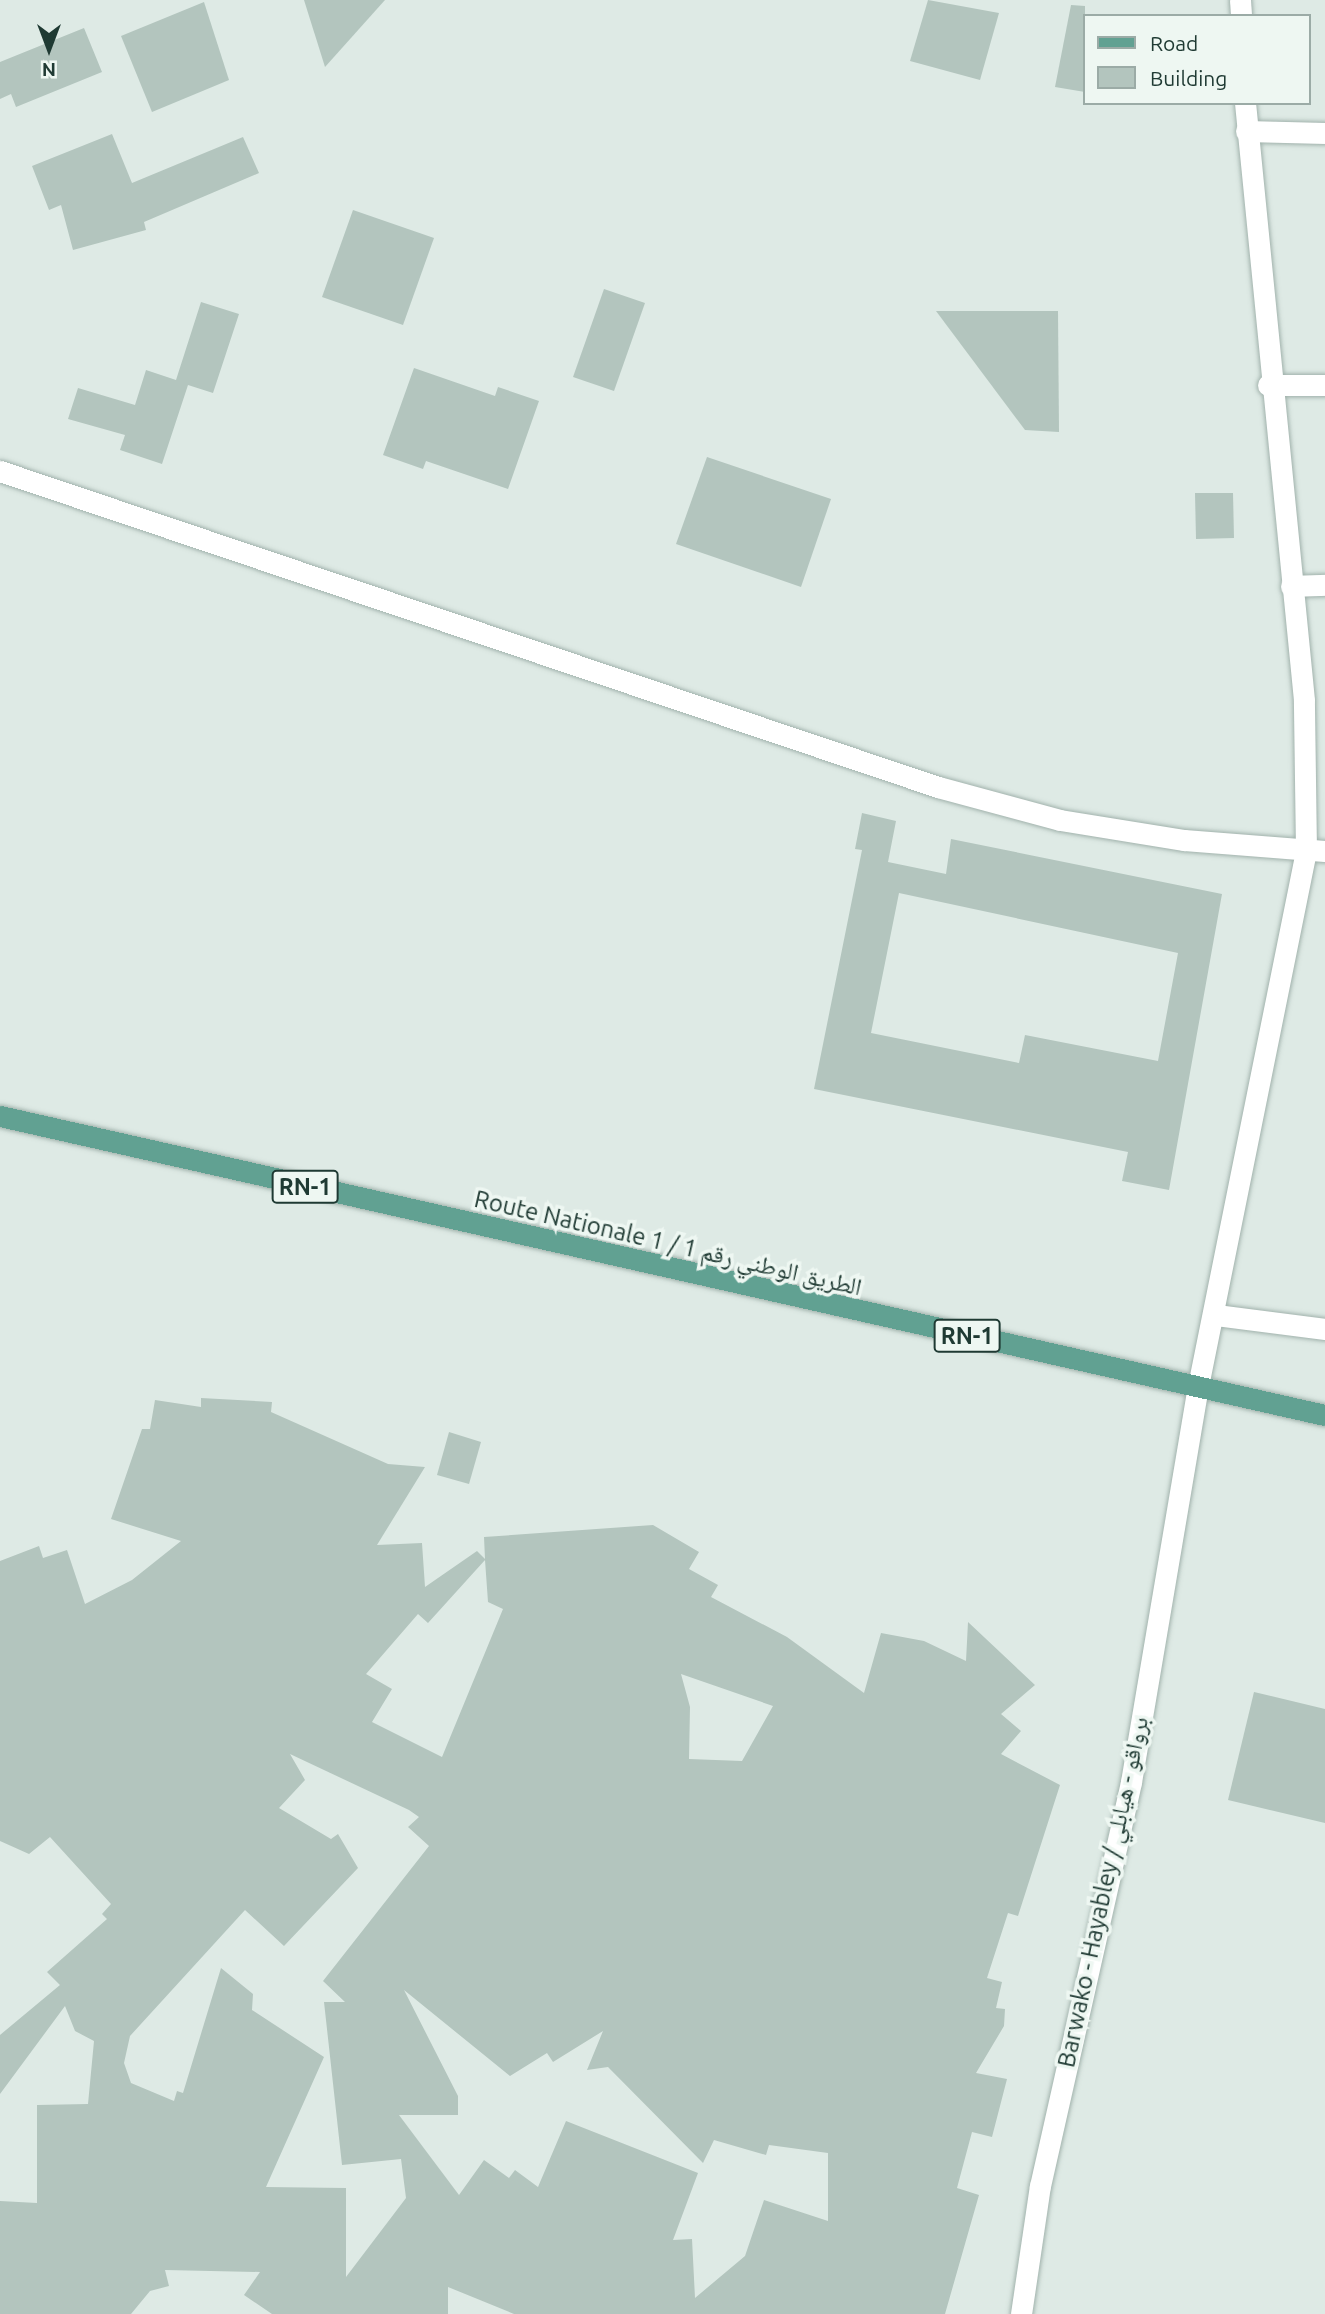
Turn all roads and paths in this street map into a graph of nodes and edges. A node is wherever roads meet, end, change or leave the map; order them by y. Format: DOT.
graph roads {
  1 [pos="1245,105"];
  2 [pos="1246,131"];
  3 [pos="1325,133"];
  4 [pos="1268,385"];
  5 [pos="1325,385"];
  6 [pos="0,470"];
  7 [pos="1291,586"];
  8 [pos="1325,586"];
  9 [pos="1315,851"];
  10 [pos="0,1116"];
  11 [pos="1216,1315"];
  12 [pos="1325,1329"];
  13 [pos="1198,1386"];
  14 [pos="1325,1415"];
  15 [pos="1021,2314"];
  1 -- 2 [label="street, Barwako - Hayabley / برواقو - هيابلي"];
  2 -- 3 [label="street"];
  2 -- 4 [label="street, Barwako - Hayabley / برواقو - هيابلي"];
  4 -- 5 [label="street"];
  4 -- 7 [label="street, Barwako - Hayabley / برواقو - هيابلي"];
  6 -- 9 [label="street"];
  7 -- 8 [label="street"];
  7 -- 9 [label="street, Barwako - Hayabley / برواقو - هيابلي"];
  9 -- 11 [label="street, Barwako - Hayabley / برواقو - هيابلي"];
  10 -- 13 [label="main road, Route Nationale 1 / الطريق الوطني رقم 1 / RN-1"];
  11 -- 12 [label="street"];
  11 -- 13 [label="street, Barwako - Hayabley / برواقو - هيابلي"];
  13 -- 14 [label="main road, Route Nationale 1 / الطريق الوطني رقم 1 / RN-1"];
  13 -- 15 [label="street, Barwako - Hayabley / برواقو - هيابلي"];
}
